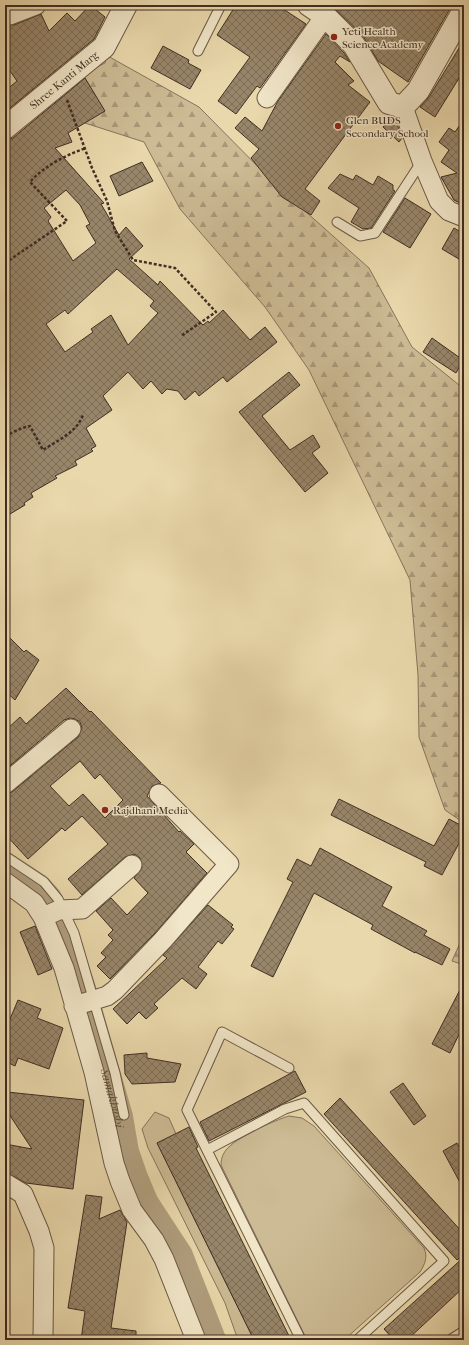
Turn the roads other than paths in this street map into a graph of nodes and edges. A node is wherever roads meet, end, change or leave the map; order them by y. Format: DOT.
graph roads {
  1 [pos="36,5"];
  2 [pos="126,5"];
  3 [pos="222,5"];
  4 [pos="464,10"];
  5 [pos="317,11"];
  6 [pos="10,15"];
  7 [pos="198,50"];
  8 [pos="267,98"];
  9 [pos="403,107"];
  10 [pos="5,128"];
  11 [pos="422,161"];
  12 [pos="464,217"];
  13 [pos="337,222"];
  14 [pos="71,729"];
  15 [pos="5,784"];
  16 [pos="159,794"];
  17 [pos="5,856"];
  18 [pos="132,865"];
  19 [pos="5,882"];
  20 [pos="53,913"];
  21 [pos="84,1003"];
  22 [pos="290,1068"];
  23 [pos="124,1114"];
  24 [pos="207,1150"];
  25 [pos="5,1183"];
  26 [pos="464,1331"];
  27 [pos="43,1340"];
  28 [pos="196,1340"];
  29 [pos="300,1340"];
  30 [pos="357,1340"];
  31 [pos="450,1340"];
  1 -- 6 [label="street"];
  2 -- 10 [label="street, Shree Kanti Marg"];
  3 -- 7 [label="lane"];
  4 -- 9 [label="street"];
  5 -- 8 [label="street"];
  5 -- 9 [label="street"];
  9 -- 11 [label="street"];
  11 -- 12 [label="street"];
  11 -- 13 [label="lane"];
  14 -- 15 [label="street"];
  16 -- 21 [label="street"];
  17 -- 20 [label="lane"];
  18 -- 20 [label="street"];
  19 -- 20 [label="street"];
  20 -- 21 [label="street"];
  21 -- 23 [label="lane"];
  21 -- 28 [label="street"];
  22 -- 24 [label="lane"];
  24 -- 29 [label="lane"];
  24 -- 30 [label="lane"];
  25 -- 27 [label="street"];
  26 -- 31 [label="lane"];
}
